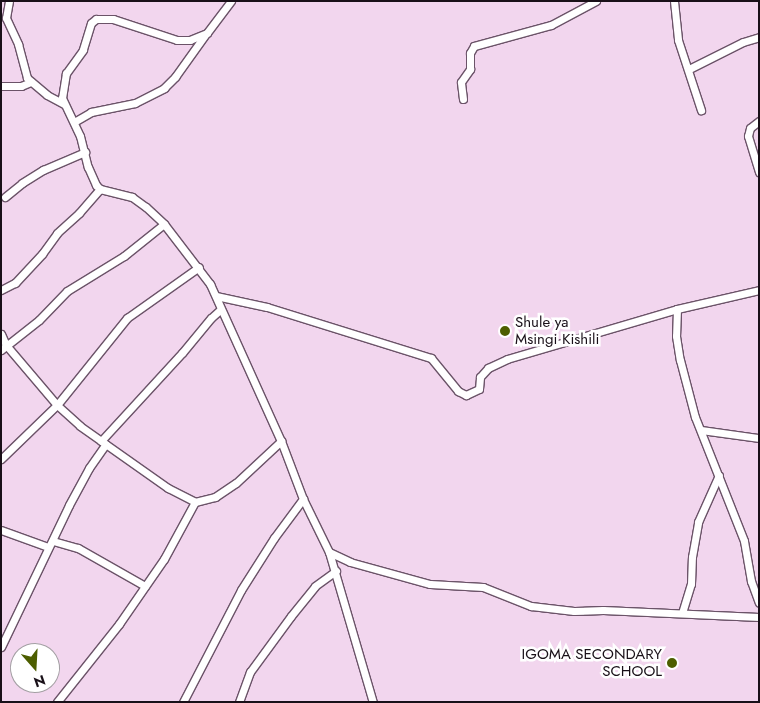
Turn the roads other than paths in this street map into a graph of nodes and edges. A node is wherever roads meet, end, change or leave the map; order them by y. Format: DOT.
graph roads {
  1 [pos="9,1"];
  2 [pos="232,1"];
  3 [pos="596,1"];
  4 [pos="674,1"];
  5 [pos="207,33"];
  6 [pos="759,37"];
  7 [pos="689,69"];
  8 [pos="31,82"];
  9 [pos="1,86"];
  10 [pos="463,99"];
  11 [pos="64,104"];
  12 [pos="701,110"];
  13 [pos="74,122"];
  14 [pos="759,122"];
  15 [pos="85,152"];
  16 [pos="759,172"];
  17 [pos="100,189"];
  18 [pos="5,197"];
  19 [pos="164,224"];
  20 [pos="199,267"];
  21 [pos="1,290"];
  22 [pos="759,290"];
  23 [pos="216,296"];
  24 [pos="677,309"];
  25 [pos="221,310"];
  26 [pos="1,334"];
  27 [pos="4,348"];
  28 [pos="57,405"];
  29 [pos="701,430"];
  30 [pos="759,438"];
  31 [pos="281,441"];
  32 [pos="104,442"];
  33 [pos="1,459"];
  34 [pos="719,475"];
  35 [pos="303,499"];
  36 [pos="195,502"];
  37 [pos="1,530"];
  38 [pos="50,544"];
  39 [pos="329,552"];
  40 [pos="336,571"];
  41 [pos="145,586"];
  42 [pos="759,603"];
  43 [pos="682,613"];
  44 [pos="759,617"];
  45 [pos="1,647"];
  46 [pos="57,702"];
  47 [pos="184,702"];
  48 [pos="239,702"];
  49 [pos="373,702"];
  1 -- 8 [label="street"];
  2 -- 5 [label="street"];
  3 -- 10 [label="street"];
  4 -- 7 [label="street"];
  5 -- 11 [label="street"];
  5 -- 13 [label="street"];
  6 -- 7 [label="street"];
  7 -- 12 [label="street"];
  8 -- 9 [label="street"];
  8 -- 11 [label="street"];
  11 -- 13 [label="street"];
  13 -- 15 [label="street"];
  14 -- 16 [label="street"];
  15 -- 17 [label="street"];
  15 -- 18 [label="street"];
  17 -- 19 [label="street"];
  17 -- 21 [label="street"];
  19 -- 20 [label="street"];
  19 -- 27 [label="street"];
  20 -- 23 [label="street"];
  20 -- 28 [label="street"];
  22 -- 24 [label="street"];
  23 -- 24 [label="street"];
  23 -- 25 [label="street"];
  24 -- 29 [label="street"];
  25 -- 31 [label="street"];
  25 -- 32 [label="street"];
  26 -- 27 [label="street"];
  27 -- 28 [label="street"];
  28 -- 32 [label="street"];
  28 -- 33 [label="street"];
  29 -- 30 [label="street"];
  29 -- 34 [label="street"];
  31 -- 35 [label="street"];
  31 -- 36 [label="street"];
  32 -- 36 [label="street"];
  32 -- 38 [label="street"];
  34 -- 42 [label="street"];
  34 -- 43 [label="street"];
  35 -- 39 [label="street"];
  35 -- 47 [label="street"];
  36 -- 41 [label="street"];
  37 -- 38 [label="street"];
  38 -- 41 [label="street"];
  38 -- 45 [label="street"];
  39 -- 40 [label="street"];
  39 -- 43 [label="street"];
  40 -- 48 [label="street"];
  40 -- 49 [label="street"];
  41 -- 46 [label="street"];
  43 -- 44 [label="street"];
}
